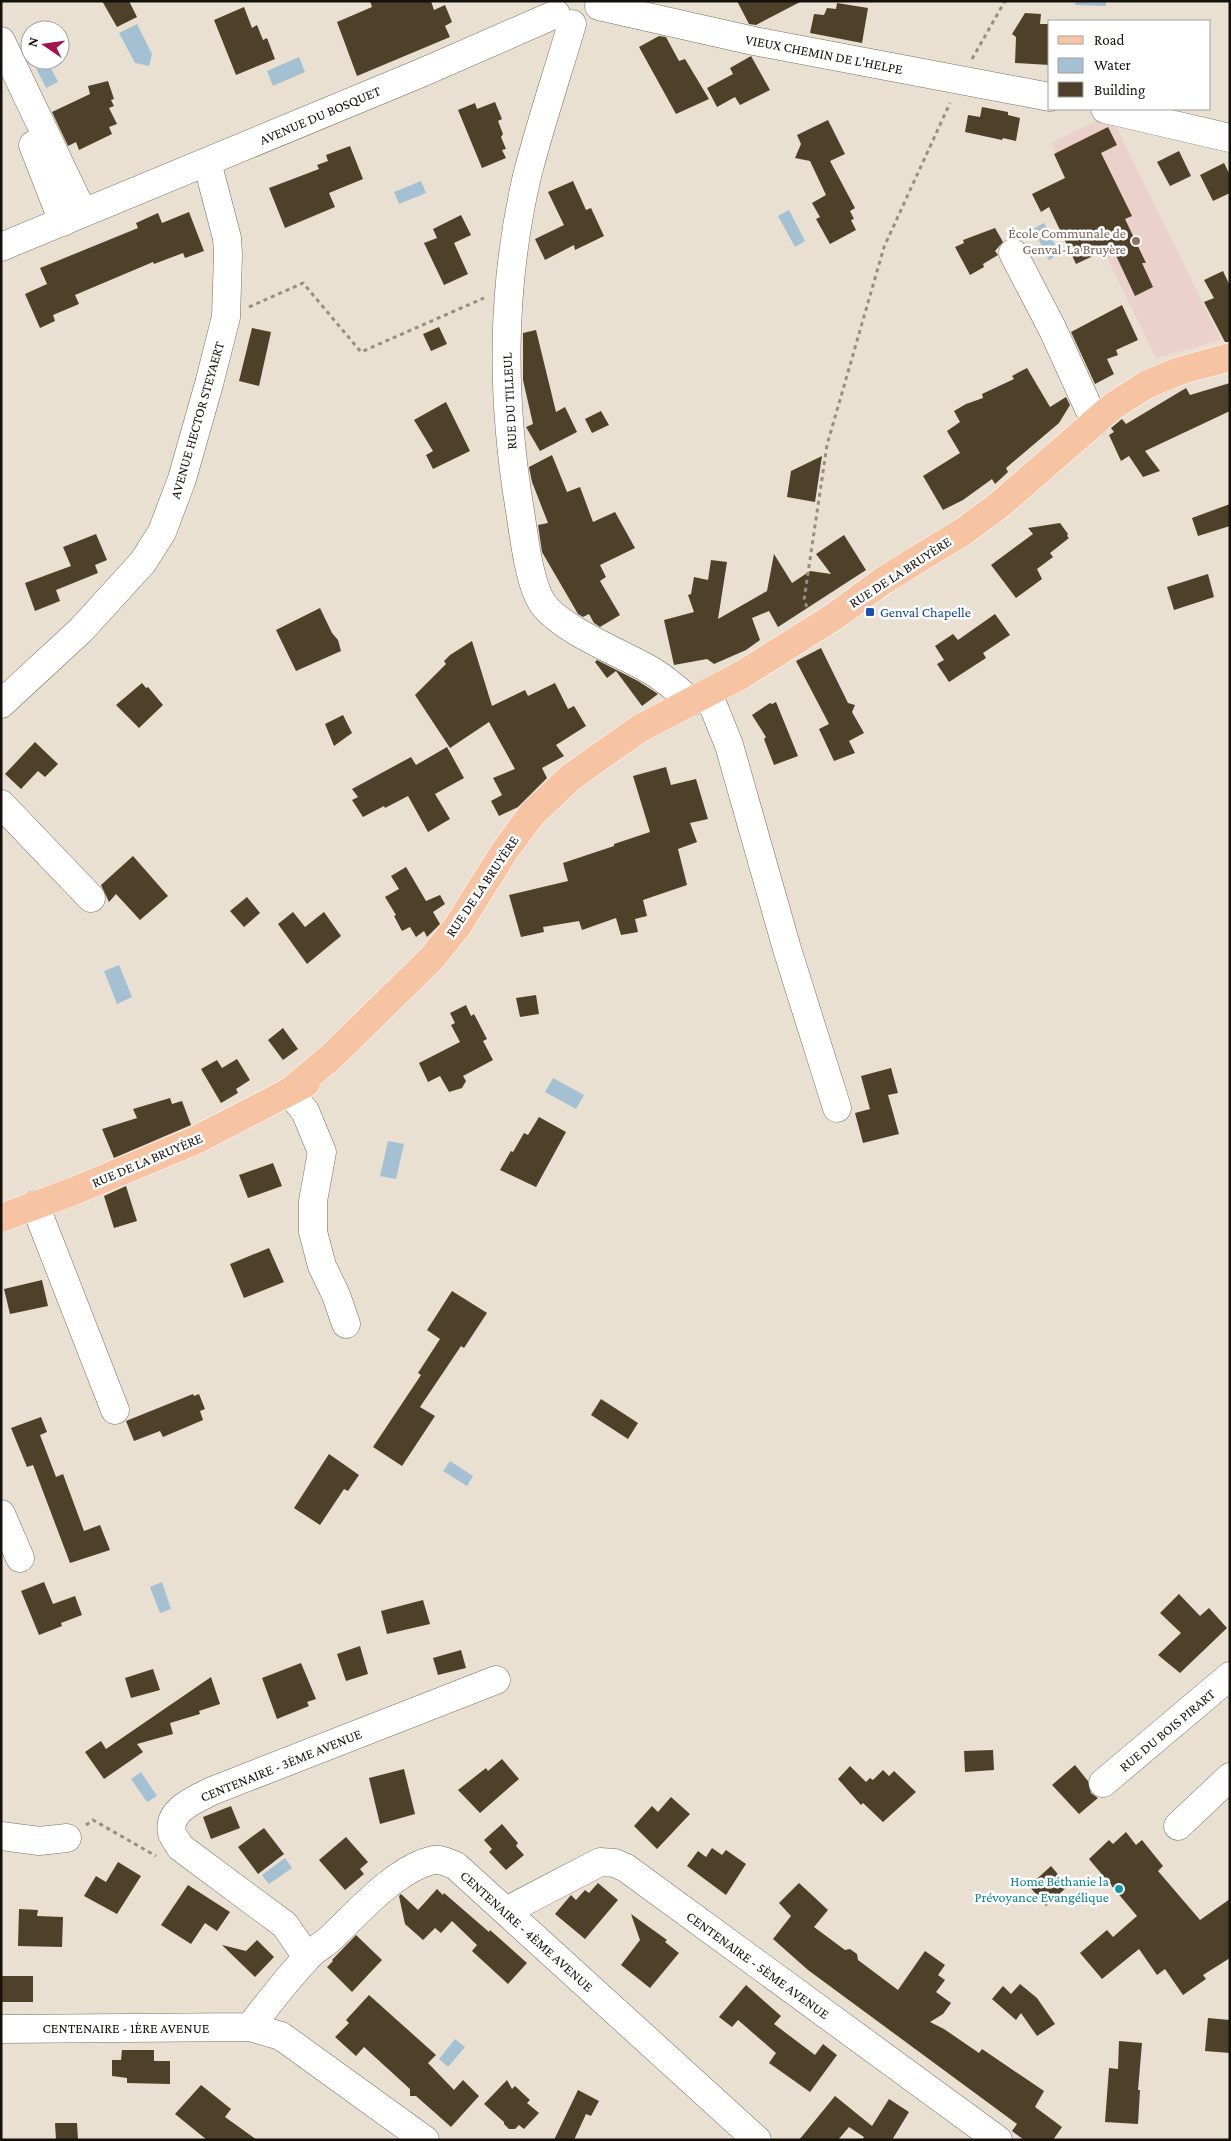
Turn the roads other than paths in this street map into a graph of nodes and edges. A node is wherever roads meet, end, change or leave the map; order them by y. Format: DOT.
graph roads {
  1 [pos="599,4"];
  2 [pos="560,13"];
  3 [pos="1,40"];
  4 [pos="1,78"];
  5 [pos="1048,97"];
  6 [pos="1108,110"];
  7 [pos="1230,138"];
  8 [pos="207,162"];
  9 [pos="73,217"];
  10 [pos="1,247"];
  11 [pos="1013,254"];
  12 [pos="1230,357"];
  13 [pos="1095,422"];
  14 [pos="699,698"];
  15 [pos="1,704"];
  16 [pos="1,804"];
  17 [pos="90,898"];
  18 [pos="289,1092"];
  19 [pos="837,1108"];
  20 [pos="35,1205"];
  21 [pos="1,1218"];
  22 [pos="346,1324"];
  23 [pos="115,1410"];
  24 [pos="1,1514"];
  25 [pos="20,1558"];
  26 [pos="1230,1676"];
  27 [pos="496,1680"];
  28 [pos="1230,1777"];
  29 [pos="1103,1783"];
  30 [pos="1178,1826"];
  31 [pos="1,1836"];
  32 [pos="67,1838"];
  33 [pos="506,1911"];
  34 [pos="307,1957"];
  35 [pos="250,2027"];
  36 [pos="1,2029"];
  37 [pos="425,2140"];
  38 [pos="757,2140"];
  39 [pos="998,2140"];
  1 -- 2 [label="street, VIEUX CHEMIN DE L'HELPE"];
  1 -- 5 [label="street, VIEUX CHEMIN DE L'HELPE"];
  2 -- 8 [label="street, AVENUE DU BOSQUET"];
  2 -- 14 [label="street, RUE DU TILLEUL"];
  3 -- 9 [label="street"];
  4 -- 9 [label="street"];
  6 -- 7 [label="street"];
  8 -- 9 [label="street, AVENUE DU BOSQUET"];
  8 -- 15 [label="street, AVENUE HECTOR STEYAERT"];
  9 -- 10 [label="street, AVENUE DU BOSQUET"];
  11 -- 13 [label="street"];
  12 -- 13 [label="main road, RUE DE LA BRUYÈRE"];
  13 -- 14 [label="main road, RUE DE LA BRUYÈRE"];
  14 -- 18 [label="main road, RUE DE LA BRUYÈRE"];
  14 -- 19 [label="street"];
  16 -- 17 [label="street"];
  18 -- 20 [label="main road, RUE DE LA BRUYÈRE"];
  18 -- 22 [label="street"];
  20 -- 21 [label="main road, RUE DE LA BRUYÈRE"];
  20 -- 23 [label="street"];
  24 -- 25 [label="street"];
  26 -- 29 [label="street, RUE DU BOIS PIRART"];
  27 -- 34 [label="street, CENTENAIRE - 3ÈME AVENUE"];
  28 -- 30 [label="street"];
  31 -- 32 [label="street"];
  33 -- 34 [label="street, CENTENAIRE - 4ÈME AVENUE"];
  33 -- 38 [label="street, CENTENAIRE - 4ÈME AVENUE"];
  33 -- 39 [label="street, CENTENAIRE - 5ÈME AVENUE"];
  34 -- 35 [label="street, CENTENAIRE - 4ÈME AVENUE"];
  35 -- 36 [label="street, CENTENAIRE - 1ÈRE AVENUE"];
  35 -- 37 [label="street, CENTENAIRE - 1ÈRE AVENUE"];
}
